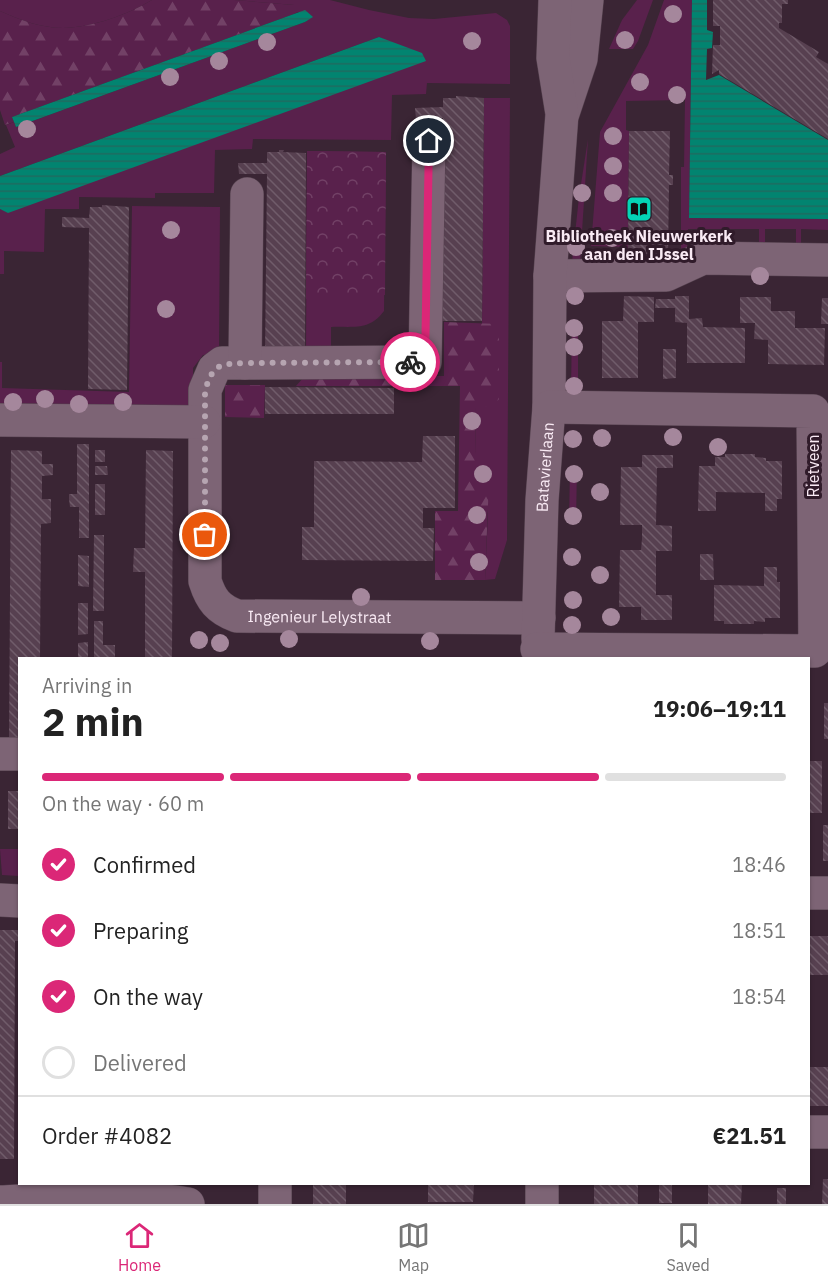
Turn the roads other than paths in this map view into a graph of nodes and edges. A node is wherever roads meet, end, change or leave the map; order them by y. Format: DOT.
graph roads {
  1 [pos="555,0"];
  2 [pos="572,0"];
  3 [pos="580,0"];
  4 [pos="587,0"];
  5 [pos="562,114"];
  6 [pos="429,141"];
  7 [pos="248,194"];
  8 [pos="828,260"];
  9 [pos="550,276"];
  10 [pos="245,363"];
  11 [pos="549,406"];
  12 [pos="0,420"];
  13 [pos="204,422"];
  14 [pos="538,642"];
  15 [pos="0,754"];
  16 [pos="18,754"];
  17 [pos="810,893"];
  18 [pos="828,893"];
  19 [pos="0,900"];
  20 [pos="18,901"];
  21 [pos="810,1132"];
  22 [pos="828,1132"];
  23 [pos="275,1185"];
  24 [pos="542,1185"];
  25 [pos="48,1191"];
  26 [pos="170,1196"];
  27 [pos="0,1202"];
  28 [pos="275,1204"];
  29 [pos="542,1204"];
  1 -- 5 [label="street, Batavierlaan"];
  2 -- 3 [label="street"];
  4 -- 5 [label="street, Batavierlaan"];
  5 -- 9 [label="street, Batavierlaan"];
  6 -- 10 [label="street, Ingenieur Lelystraat"];
  7 -- 10 [label="street"];
  8 -- 9 [label="street"];
  9 -- 11 [label="street, Batavierlaan"];
  10 -- 13 [label="street, Ingenieur Lelystraat"];
  11 -- 14 [label="street, Batavierlaan"];
  11 -- 14 [label="street, Rietveen"];
  12 -- 13 [label="street"];
  13 -- 14 [label="street, Ingenieur Lelystraat"];
  15 -- 16 [label="street"];
  17 -- 18 [label="street"];
  19 -- 20 [label="street"];
  21 -- 22 [label="street"];
  23 -- 28 [label="street"];
  24 -- 29 [label="street"];
  25 -- 26 [label="street"];
  25 -- 27 [label="street"];
}
